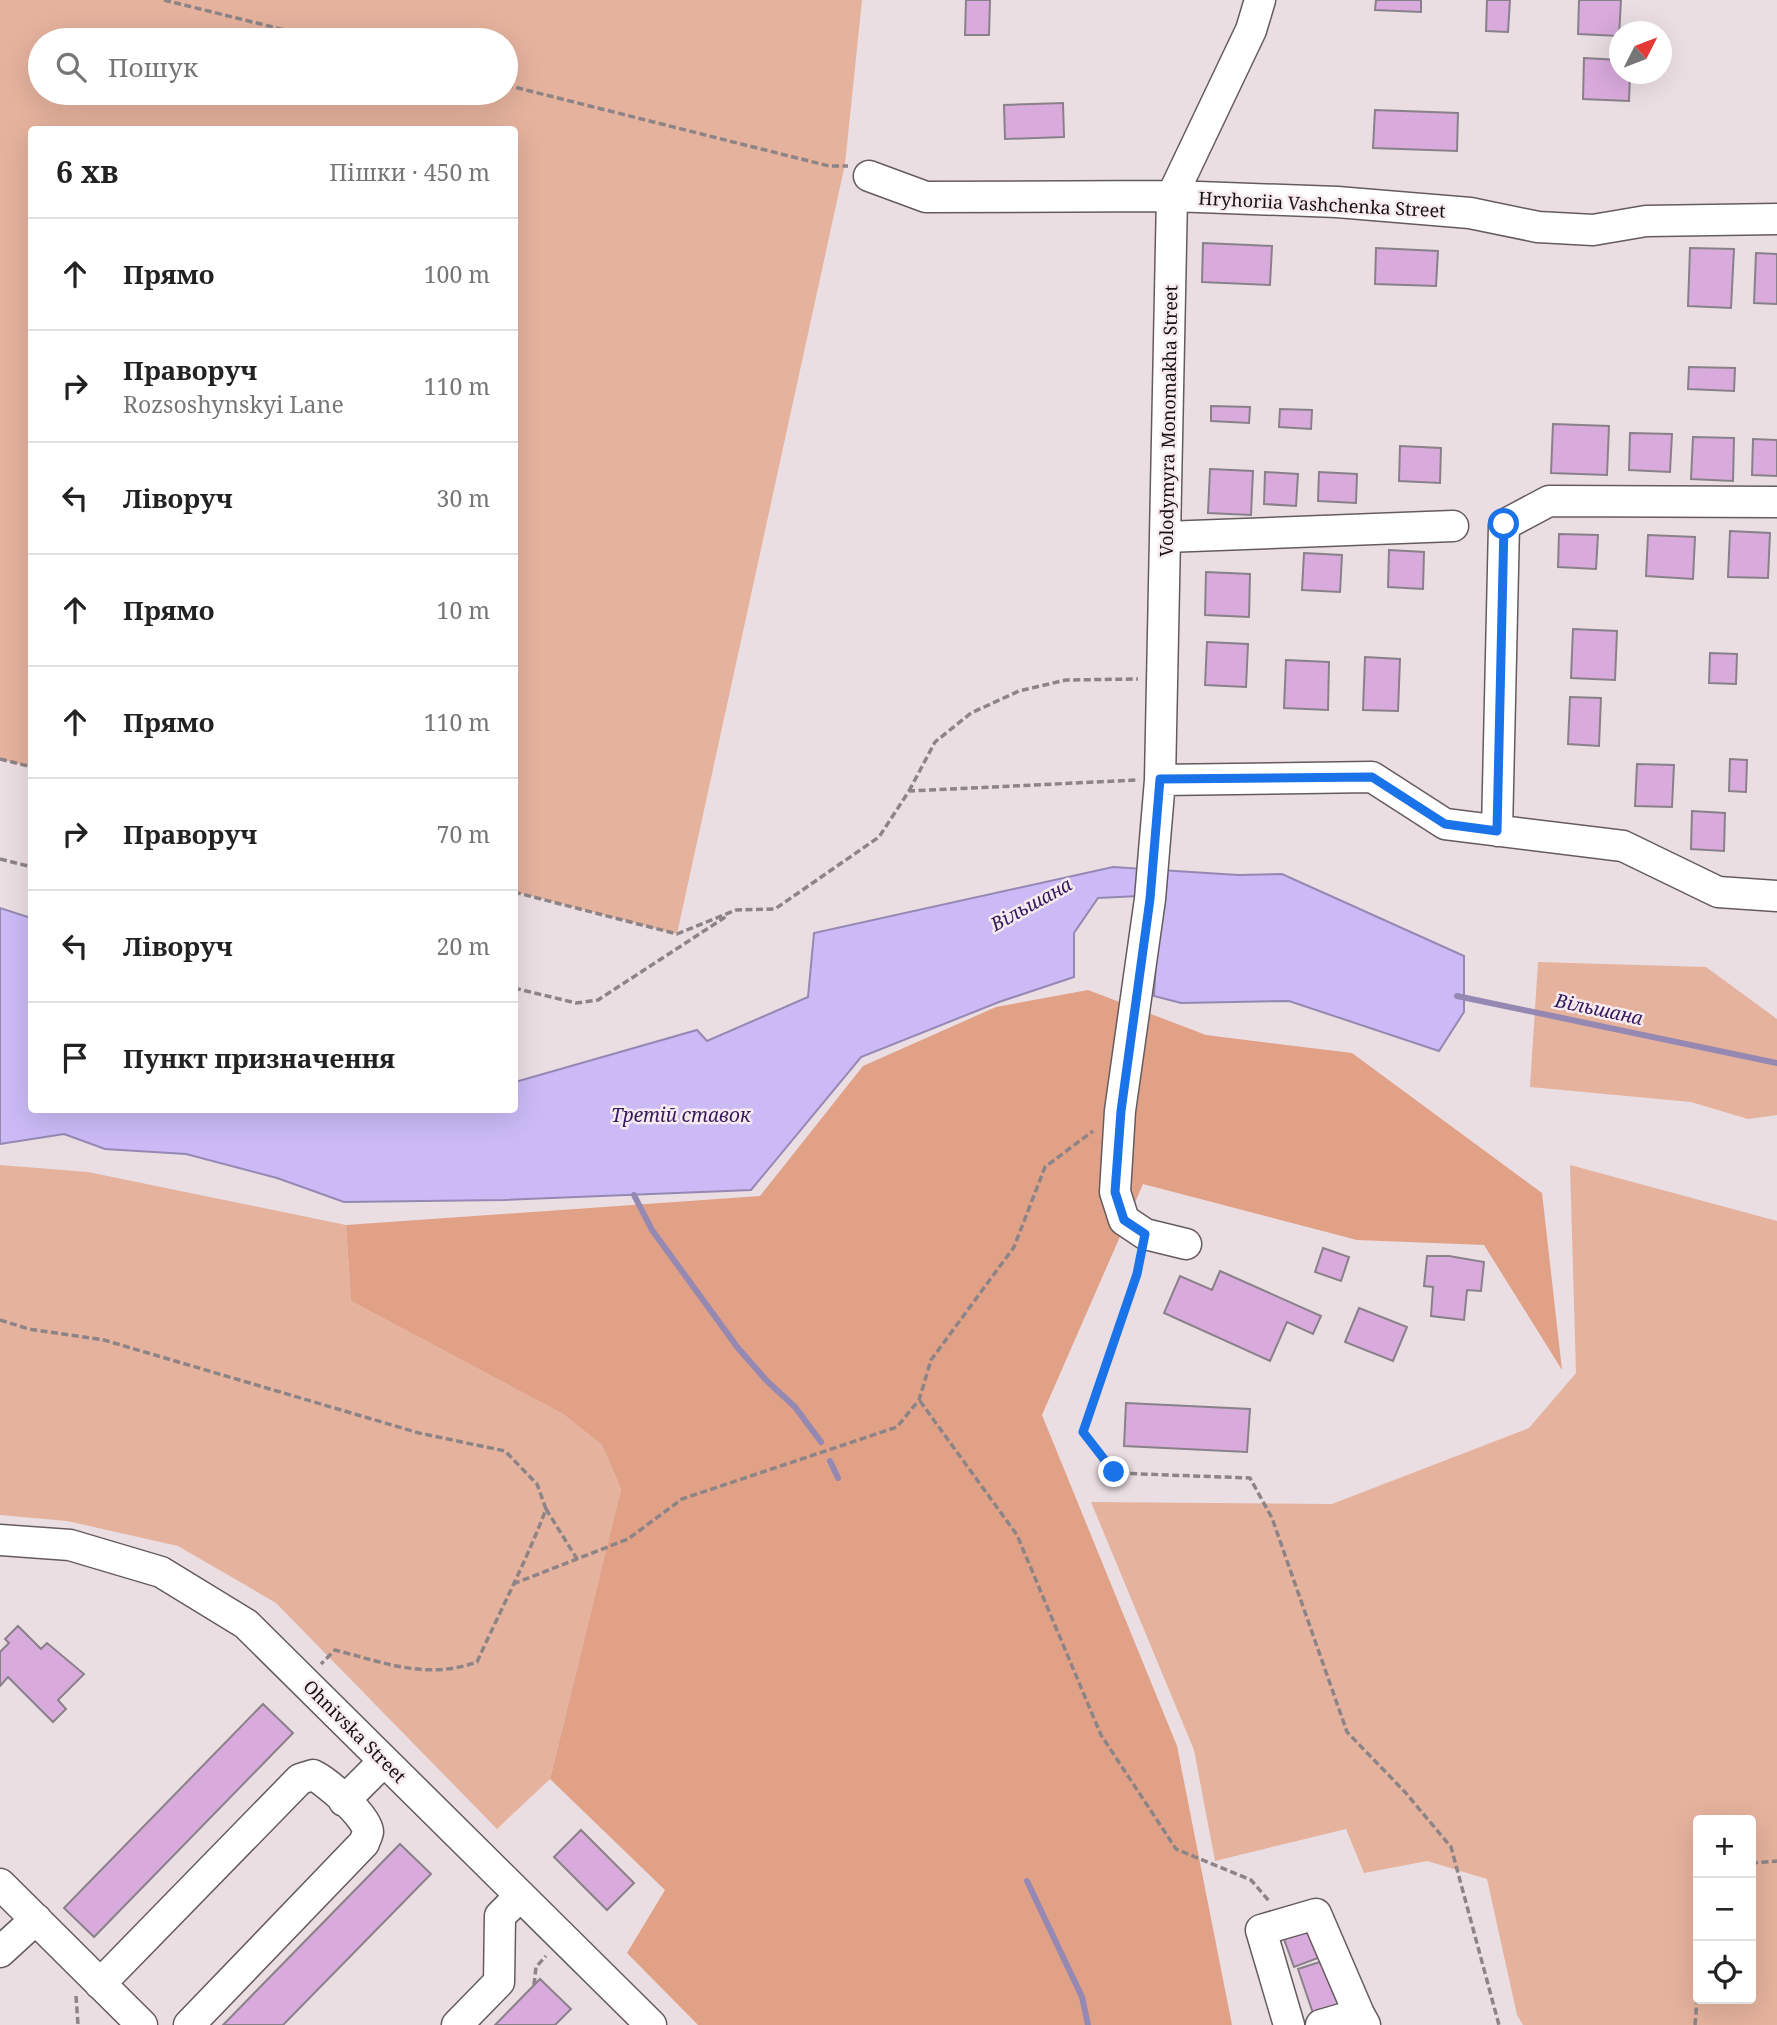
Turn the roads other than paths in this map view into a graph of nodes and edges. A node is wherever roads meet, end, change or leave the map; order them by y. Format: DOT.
graph roads {
  1 [pos="1260,0"];
  2 [pos="857,170"];
  3 [pos="1172,196"];
  4 [pos="1777,219"];
  5 [pos="1777,502"];
  6 [pos="1453,526"];
  7 [pos="1166,537"];
  8 [pos="1160,779"];
  9 [pos="1497,831"];
  10 [pos="1777,896"];
  11 [pos="1186,1244"];
  12 [pos="0,1540"];
  13 [pos="384,1761"];
  14 [pos="344,1801"];
  15 [pos="0,1884"];
  16 [pos="520,1896"];
  17 [pos="36,1919"];
  18 [pos="0,1952"];
  19 [pos="100,1984"];
  20 [pos="634,2019"];
  21 [pos="1362,2019"];
  22 [pos="142,2025"];
  23 [pos="188,2025"];
  24 [pos="457,2025"];
  25 [pos="1289,2025"];
  26 [pos="1321,2025"];
  1 -- 3 [label="street, Volodymyra Monomakha Street"];
  2 -- 3 [label="street, Hryhoriia Vashchenka Street"];
  3 -- 4 [label="street, Hryhoriia Vashchenka Street"];
  3 -- 7 [label="street, Volodymyra Monomakha Street"];
  5 -- 9 [label="street"];
  6 -- 7 [label="street"];
  7 -- 8 [label="street, Volodymyra Monomakha Street"];
  8 -- 9 [label="street"];
  8 -- 11 [label="street, Volodymyra Monomakha Street"];
  9 -- 10 [label="street"];
  12 -- 13 [label="street, Ohnivska Street"];
  13 -- 14 [label="street"];
  13 -- 16 [label="street, Ohnivska Street"];
  14 -- 19 [label="street"];
  14 -- 23 [label="street"];
  15 -- 17 [label="street"];
  16 -- 20 [label="street, Ohnivska Street"];
  16 -- 24 [label="street"];
  17 -- 18 [label="street"];
  17 -- 19 [label="street"];
  19 -- 22 [label="street"];
  21 -- 25 [label="street"];
  21 -- 26 [label="street"];
}
